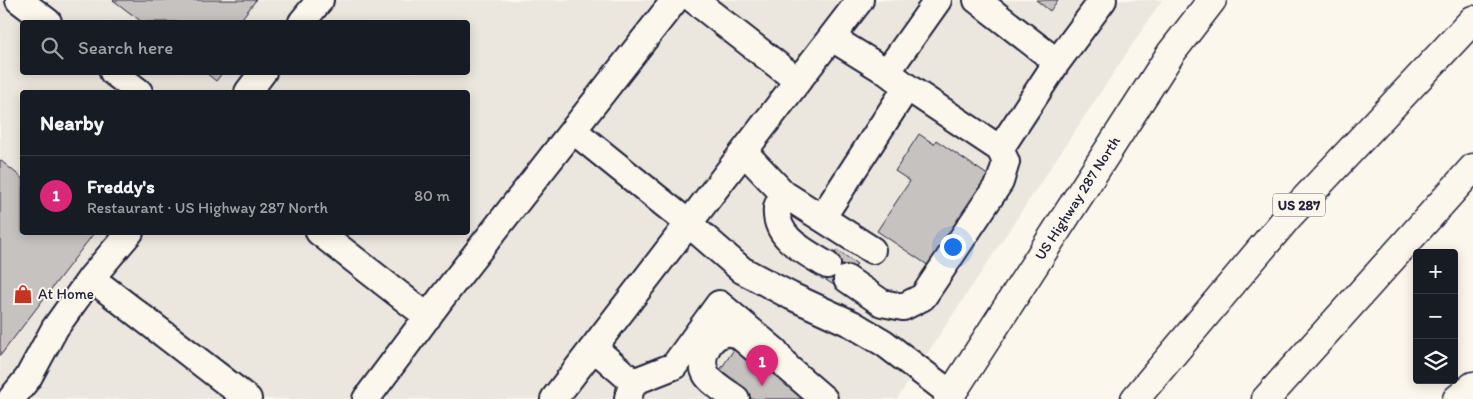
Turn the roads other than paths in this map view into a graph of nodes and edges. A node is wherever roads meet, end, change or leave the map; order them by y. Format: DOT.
graph roads {
  1 [pos="19,0"];
  2 [pos="320,0"];
  3 [pos="675,0"];
  4 [pos="694,0"];
  5 [pos="860,0"];
  6 [pos="938,0"];
  7 [pos="977,0"];
  8 [pos="1103,0"];
  9 [pos="1212,0"];
  10 [pos="45,20"];
  11 [pos="304,20"];
  12 [pos="1473,20"];
  13 [pos="832,38"];
  14 [pos="1057,62"];
  15 [pos="886,72"];
  16 [pos="117,75"];
  17 [pos="261,75"];
  18 [pos="798,81"];
  19 [pos="907,87"];
  20 [pos="136,90"];
  21 [pos="250,90"];
  22 [pos="574,132"];
  23 [pos="1000,149"];
  24 [pos="744,152"];
  25 [pos="1473,168"];
  26 [pos="784,194"];
  27 [pos="822,218"];
  28 [pos="688,223"];
  29 [pos="128,235"];
  30 [pos="323,235"];
  31 [pos="872,250"];
  32 [pos="742,270"];
  33 [pos="92,278"];
  34 [pos="718,304"];
  35 [pos="428,317"];
  36 [pos="594,348"];
  37 [pos="674,366"];
  38 [pos="787,367"];
  39 [pos="1473,386"];
  40 [pos="630,391"];
  41 [pos="950,397"];
  42 [pos="11,399"];
  43 [pos="248,399"];
  44 [pos="366,399"];
  45 [pos="554,399"];
  46 [pos="716,399"];
  47 [pos="736,399"];
  48 [pos="824,399"];
  49 [pos="1135,399"];
  50 [pos="1266,399"];
  51 [pos="1457,399"];
  1 -- 10 [label="lane"];
  2 -- 11 [label="lane"];
  3 -- 22 [label="lane"];
  4 -- 18 [label="lane"];
  5 -- 13 [label="lane"];
  6 -- 15 [label="lane"];
  7 -- 14 [label="lane"];
  8 -- 14 [label="lane"];
  9 -- 41 [label="main road, US Highway 287 North"];
  12 -- 49 [label="main road, US 287"];
  13 -- 15 [label="lane"];
  13 -- 18 [label="lane"];
  14 -- 23 [label="lane"];
  15 -- 19 [label="lane"];
  16 -- 20 [label="lane"];
  17 -- 21 [label="lane"];
  18 -- 24 [label="lane"];
  19 -- 23 [label="lane"];
  19 -- 27 [label="lane"];
  22 -- 28 [label="lane"];
  22 -- 35 [label="lane"];
  23 -- 26 [label="lane"];
  24 -- 26 [label="lane"];
  24 -- 28 [label="lane"];
  25 -- 50 [label="main road"];
  26 -- 27 [label="lane"];
  27 -- 31 [label="lane"];
  28 -- 32 [label="lane"];
  28 -- 36 [label="lane"];
  29 -- 33 [label="lane"];
  30 -- 35 [label="lane"];
  32 -- 34 [label="lane"];
  32 -- 41 [label="lane"];
  33 -- 42 [label="lane"];
  33 -- 43 [label="lane"];
  34 -- 37 [label="lane"];
  34 -- 38 [label="lane"];
  35 -- 44 [label="lane"];
  36 -- 40 [label="lane"];
  36 -- 45 [label="lane"];
  37 -- 40 [label="lane"];
  37 -- 46 [label="lane"];
  38 -- 47 [label="lane"];
  38 -- 48 [label="lane"];
  39 -- 51 [label="main road"];
}
